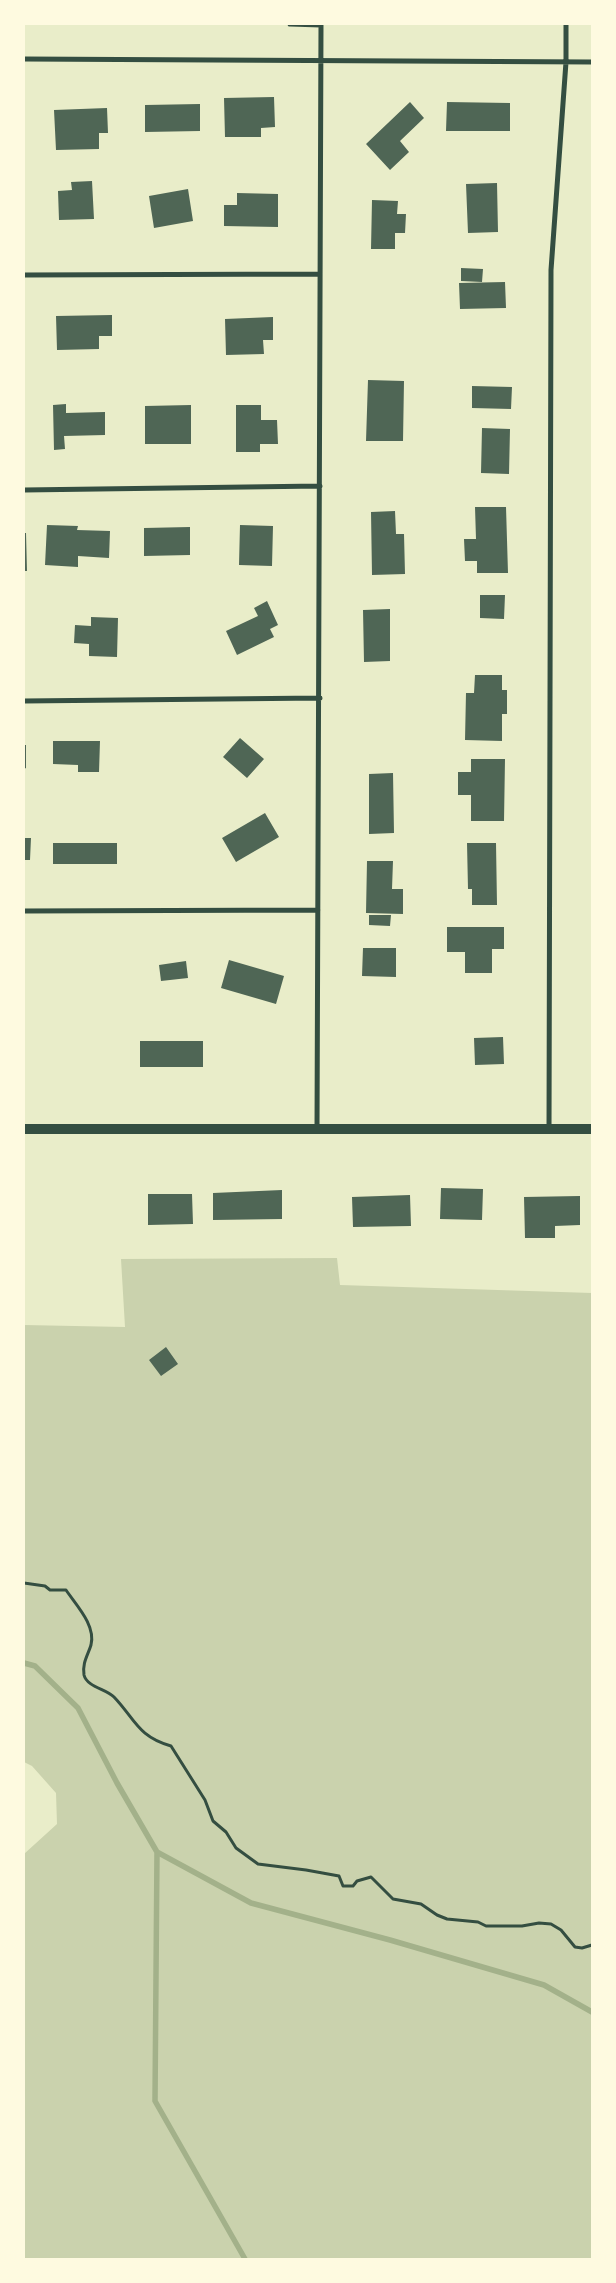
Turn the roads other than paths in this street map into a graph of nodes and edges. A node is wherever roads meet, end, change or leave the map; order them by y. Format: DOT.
graph roads {
  1 [pos="290,24"];
  2 [pos="566,24"];
  3 [pos="321,25"];
  4 [pos="24,59"];
  5 [pos="322,62"];
  6 [pos="566,62"];
  7 [pos="592,62"];
  8 [pos="320,274"];
  9 [pos="24,275"];
  10 [pos="320,486"];
  11 [pos="24,490"];
  12 [pos="320,698"];
  13 [pos="24,701"];
  14 [pos="318,910"];
  15 [pos="24,911"];
  16 [pos="24,1128"];
  17 [pos="317,1128"];
  18 [pos="549,1129"];
  19 [pos="592,1129"];
  1 -- 3 [label="street"];
  2 -- 6 [label="street"];
  3 -- 5 [label="street"];
  4 -- 5 [label="street"];
  5 -- 6 [label="street"];
  5 -- 8 [label="street"];
  6 -- 7 [label="street"];
  6 -- 18 [label="street"];
  8 -- 9 [label="street"];
  8 -- 10 [label="street"];
  10 -- 11 [label="street"];
  10 -- 12 [label="street"];
  12 -- 13 [label="street"];
  12 -- 14 [label="street"];
  14 -- 15 [label="street"];
  14 -- 17 [label="street"];
  16 -- 17 [label="main road"];
  17 -- 18 [label="main road"];
  18 -- 19 [label="main road"];
}
